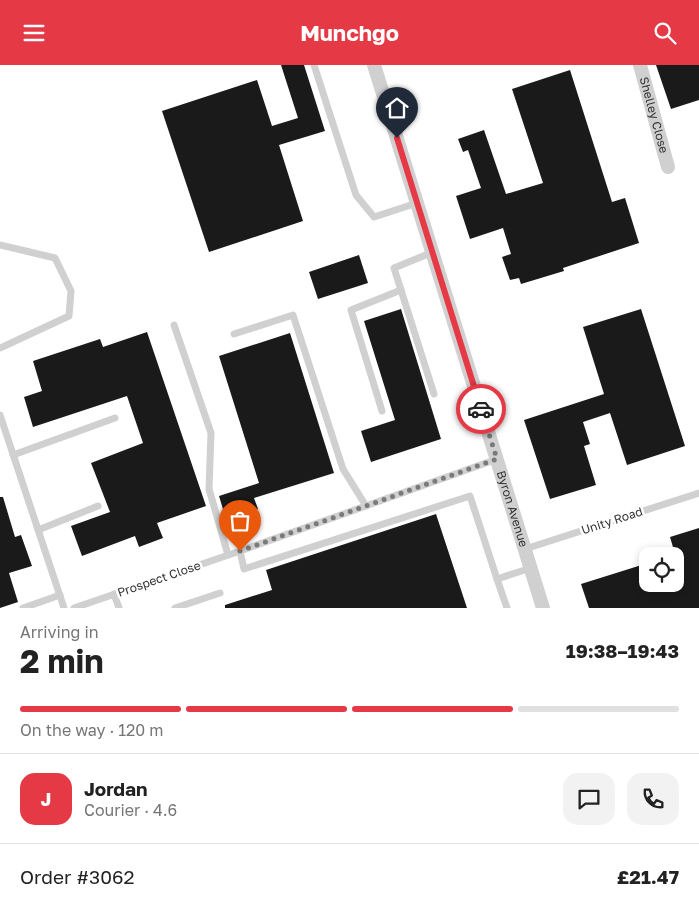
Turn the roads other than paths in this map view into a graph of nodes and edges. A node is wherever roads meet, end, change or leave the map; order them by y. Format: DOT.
graph roads {
  1 [pos="314,65"];
  2 [pos="374,65"];
  3 [pos="640,65"];
  4 [pos="668,167"];
  5 [pos="417,203"];
  6 [pos="0,245"];
  7 [pos="433,252"];
  8 [pos="401,290"];
  9 [pos="174,325"];
  10 [pos="234,334"];
  11 [pos="0,348"];
  12 [pos="434,394"];
  13 [pos="382,411"];
  14 [pos="0,415"];
  15 [pos="115,418"];
  16 [pos="4,438"];
  17 [pos="13,455"];
  18 [pos="497,459"];
  19 [pos="699,493"];
  20 [pos="98,506"];
  21 [pos="366,506"];
  22 [pos="38,530"];
  23 [pos="525,549"];
  24 [pos="240,551"];
  25 [pos="228,555"];
  26 [pos="531,568"];
  27 [pos="497,579"];
  28 [pos="220,593"];
  29 [pos="114,594"];
  30 [pos="60,595"];
  31 [pos="23,608"];
  32 [pos="64,608"];
  33 [pos="74,608"];
  34 [pos="119,608"];
  35 [pos="175,608"];
  36 [pos="507,608"];
  37 [pos="543,608"];
  1 -- 5 [label="lane"];
  2 -- 5 [label="street, Byron Avenue"];
  3 -- 4 [label="street, Shelley Close"];
  5 -- 7 [label="street, Byron Avenue"];
  6 -- 11 [label="lane"];
  7 -- 8 [label="lane"];
  7 -- 18 [label="street, Byron Avenue"];
  8 -- 12 [label="lane"];
  8 -- 13 [label="lane"];
  9 -- 25 [label="lane"];
  10 -- 21 [label="lane"];
  14 -- 16 [label="lane"];
  15 -- 17 [label="lane"];
  16 -- 17 [label="lane"];
  17 -- 22 [label="lane"];
  18 -- 21 [label="lane, Prospect Close"];
  18 -- 23 [label="street, Byron Avenue"];
  19 -- 23 [label="lane, Unity Road"];
  20 -- 22 [label="lane"];
  21 -- 24 [label="lane, Prospect Close"];
  22 -- 30 [label="lane"];
  23 -- 26 [label="street, Byron Avenue"];
  24 -- 25 [label="lane, Prospect Close"];
  24 -- 27 [label="lane"];
  25 -- 29 [label="lane, Prospect Close"];
  26 -- 27 [label="lane"];
  26 -- 37 [label="street, Byron Avenue"];
  27 -- 36 [label="lane"];
  28 -- 35 [label="lane"];
  29 -- 33 [label="lane, Prospect Close"];
  29 -- 34 [label="lane"];
  30 -- 31 [label="lane"];
  30 -- 32 [label="lane"];
}
